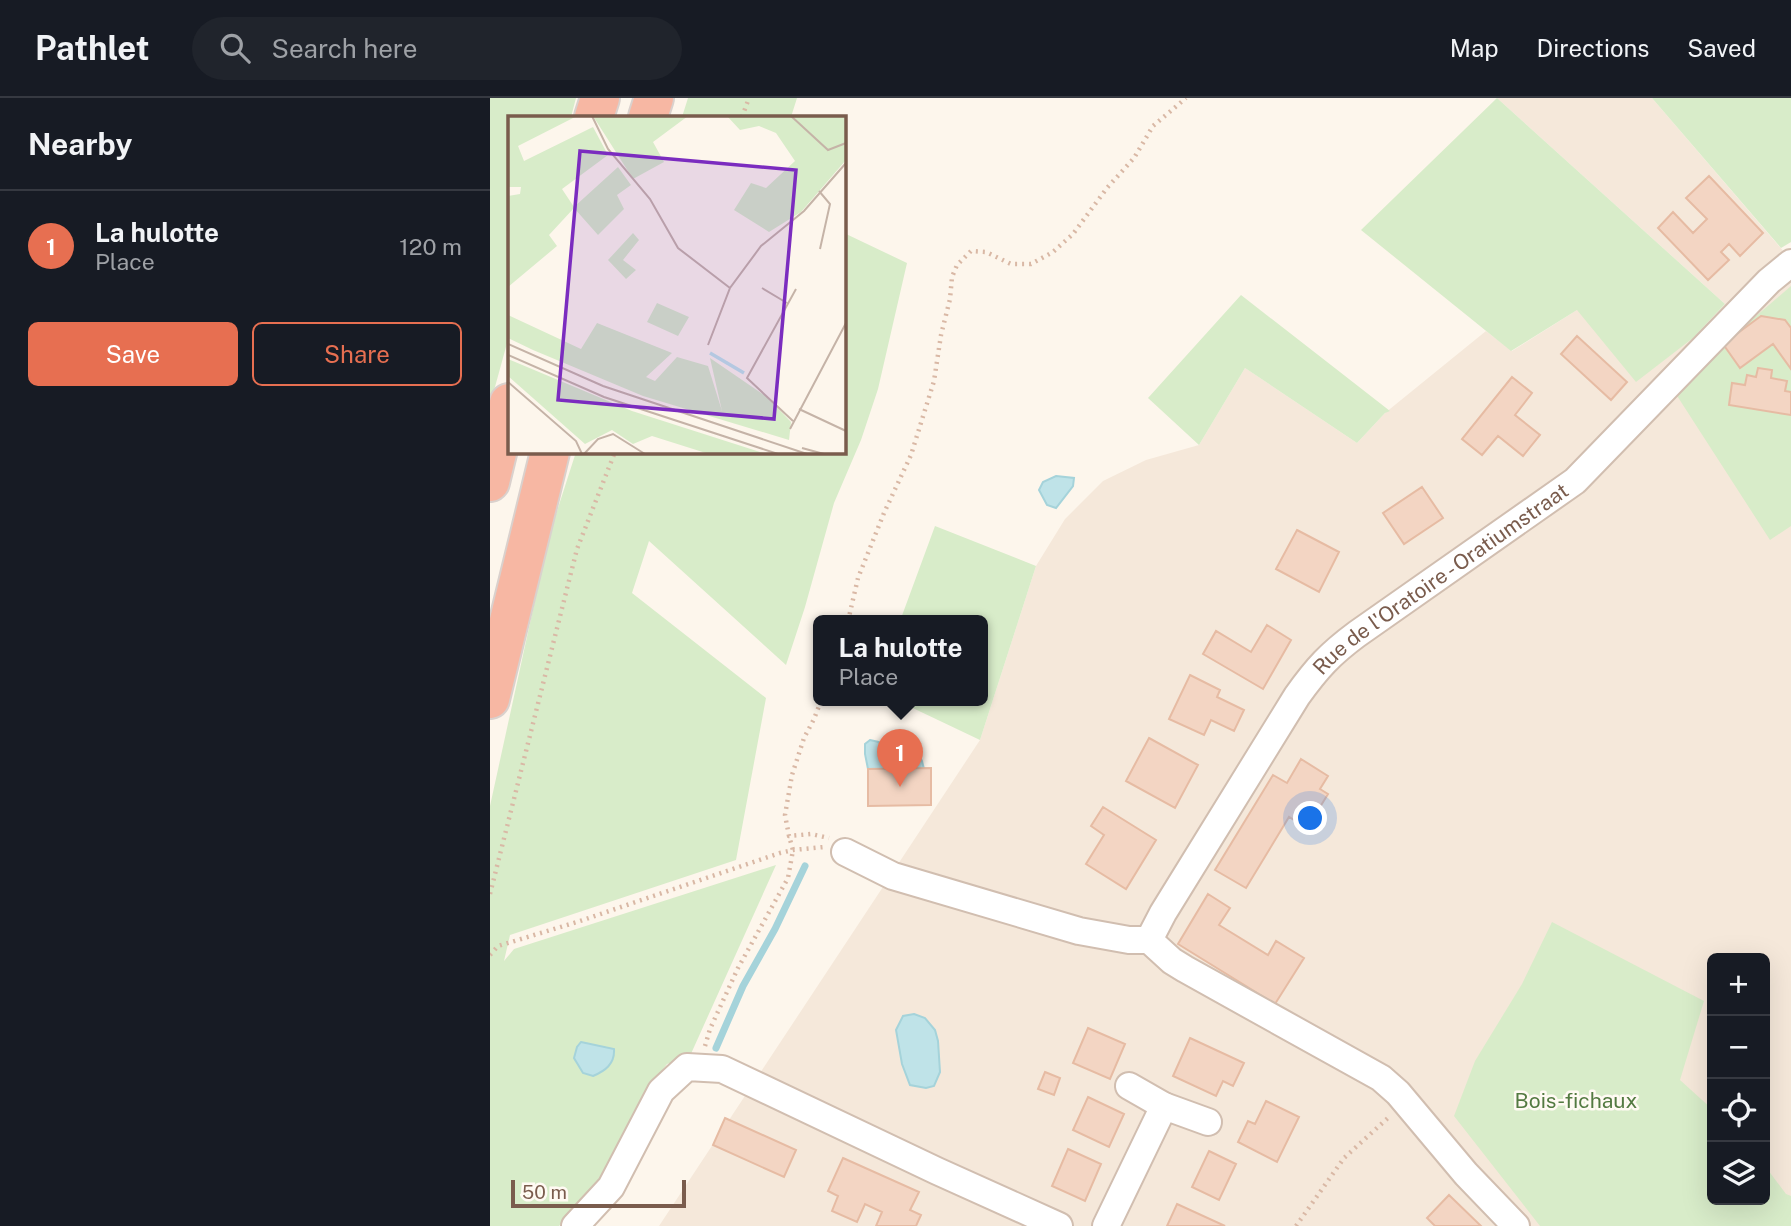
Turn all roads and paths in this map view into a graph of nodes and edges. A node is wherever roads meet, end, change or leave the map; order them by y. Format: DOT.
graph roads {
  1 [pos="600,98"];
  2 [pos="654,98"];
  3 [pos="749,98"];
  4 [pos="1186,98"];
  5 [pos="594,116"];
  6 [pos="648,116"];
  7 [pos="742,116"];
  8 [pos="1791,263"];
  9 [pos="508,407"];
  10 [pos="550,453"];
  11 [pos="615,453"];
  12 [pos="490,482"];
  13 [pos="849,615"];
  14 [pos="490,699"];
  15 [pos="819,706"];
  16 [pos="789,836"];
  17 [pos="841,846"];
  18 [pos="793,850"];
  19 [pos="490,894"];
  20 [pos="1149,940"];
  21 [pos="490,955"];
  22 [pos="699,1067"];
  23 [pos="1129,1086"];
  24 [pos="1405,1103"];
  25 [pos="1164,1106"];
  26 [pos="1208,1122"];
  27 [pos="575,1226"];
  28 [pos="1059,1226"];
  29 [pos="1106,1226"];
  30 [pos="1296,1226"];
  31 [pos="1516,1226"];
  1 -- 5 [label="highway"];
  2 -- 6 [label="highway"];
  3 -- 7 [label="path"];
  4 -- 13 [label="path"];
  8 -- 20 [label="street, Rue de l'Oratoire - Oratiumstraat"];
  9 -- 12 [label="highway"];
  10 -- 14 [label="highway"];
  11 -- 19 [label="path"];
  15 -- 16 [label="path"];
  16 -- 17 [label="path"];
  16 -- 18 [label="path"];
  17 -- 18 [label="path"];
  17 -- 20 [label="street"];
  18 -- 21 [label="path"];
  18 -- 22 [label="path"];
  20 -- 24 [label="street"];
  22 -- 27 [label="street"];
  22 -- 28 [label="street"];
  23 -- 25 [label="street"];
  24 -- 30 [label="path"];
  24 -- 31 [label="street"];
  25 -- 26 [label="street"];
  25 -- 29 [label="street"];
}
